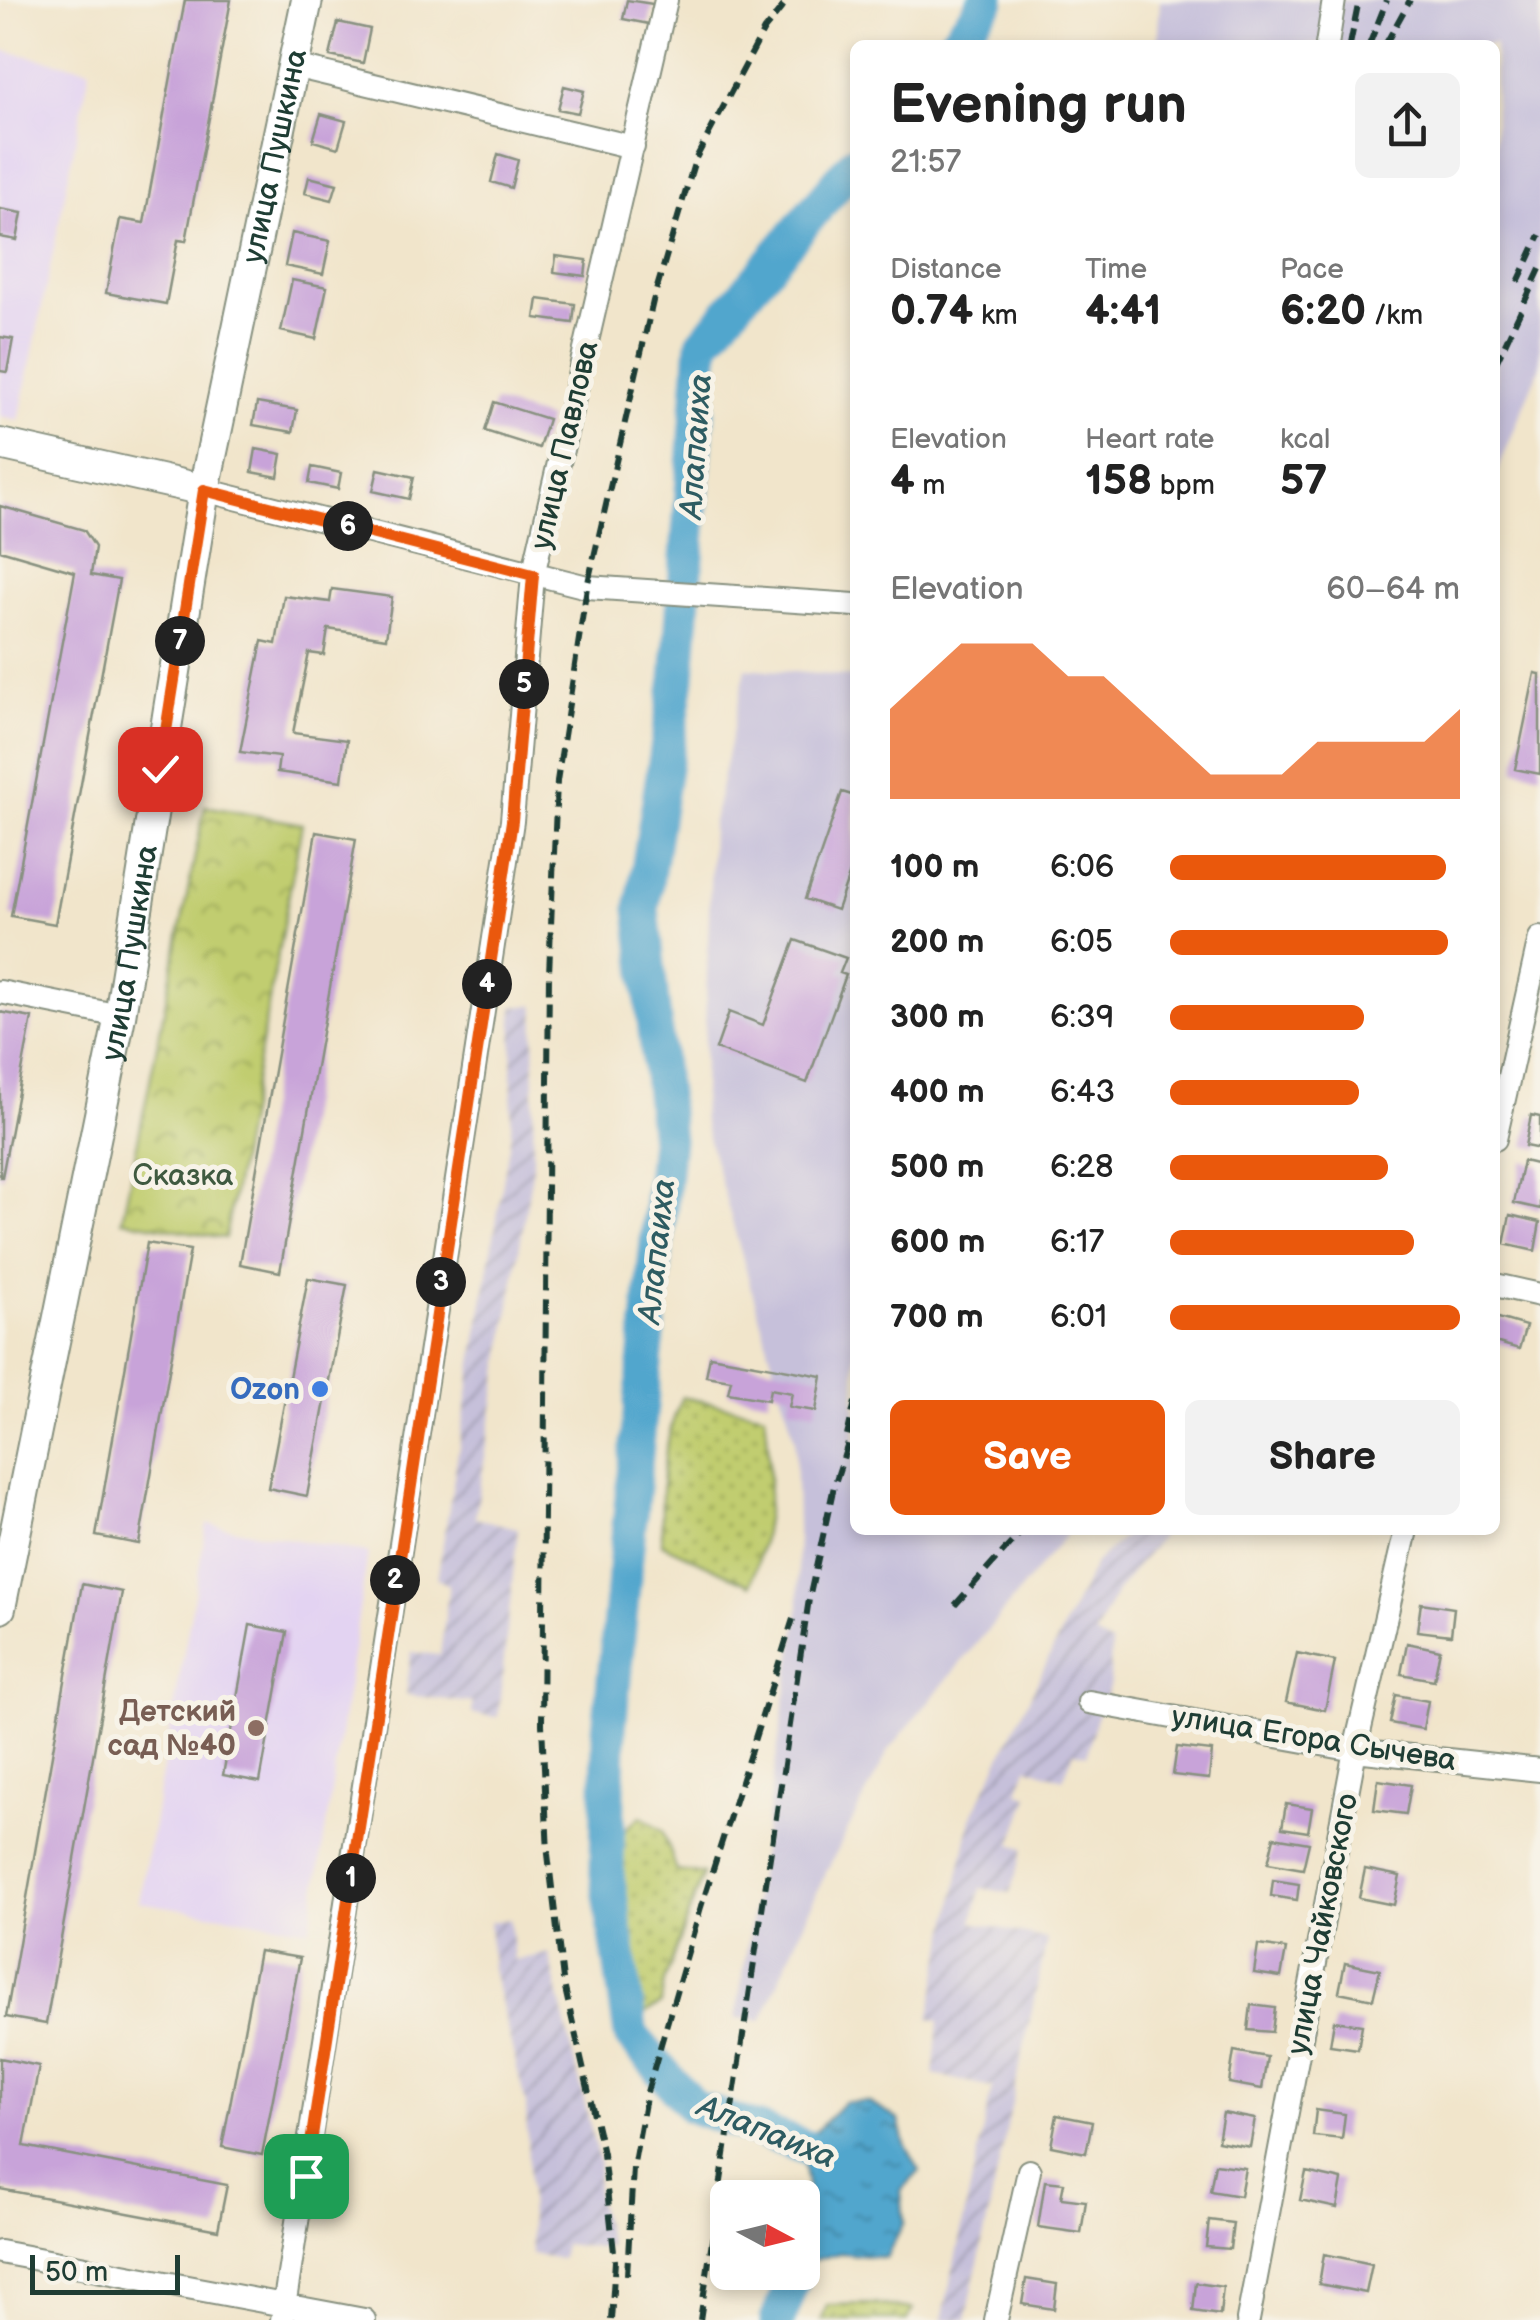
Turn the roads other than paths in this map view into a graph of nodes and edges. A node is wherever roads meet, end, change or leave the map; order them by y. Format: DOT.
graph roads {
  1 [pos="307,0"];
  2 [pos="666,0"];
  3 [pos="1334,0"];
  4 [pos="1329,40"];
  5 [pos="294,66"];
  6 [pos="633,147"];
  7 [pos="0,444"];
  8 [pos="204,490"];
  9 [pos="533,575"];
  10 [pos="850,605"];
  11 [pos="1540,938"];
  12 [pos="0,992"];
  13 [pos="120,1016"];
  14 [pos="1500,1116"];
  15 [pos="1500,1286"];
  16 [pos="1540,1295"];
  17 [pos="1405,1535"];
  18 [pos="0,1608"];
  19 [pos="1089,1702"];
  20 [pos="1355,1750"];
  21 [pos="1540,1770"];
  22 [pos="1029,2171"];
  23 [pos="0,2252"];
  24 [pos="284,2313"];
  25 [pos="364,2320"];
  26 [pos="996,2320"];
  27 [pos="1248,2320"];
  1 -- 5 [label="street, улица Пушкина"];
  2 -- 6 [label="street, улица Павлова"];
  3 -- 4 [label="street"];
  5 -- 6 [label="street"];
  5 -- 8 [label="street, улица Пушкина"];
  6 -- 9 [label="street, улица Павлова"];
  7 -- 8 [label="street"];
  8 -- 9 [label="street"];
  8 -- 13 [label="street, улица Пушкина"];
  9 -- 10 [label="street"];
  9 -- 24 [label="street, улица Павлова"];
  11 -- 14 [label="street"];
  12 -- 13 [label="street"];
  13 -- 18 [label="street, улица Пушкина"];
  15 -- 16 [label="street"];
  17 -- 20 [label="street, улица Чайковского"];
  19 -- 20 [label="street, улица Егора Сычева"];
  20 -- 21 [label="street, улица Егора Сычева"];
  20 -- 27 [label="street, улица Чайковского"];
  22 -- 26 [label="street"];
  23 -- 24 [label="street"];
  24 -- 25 [label="street"];
}
